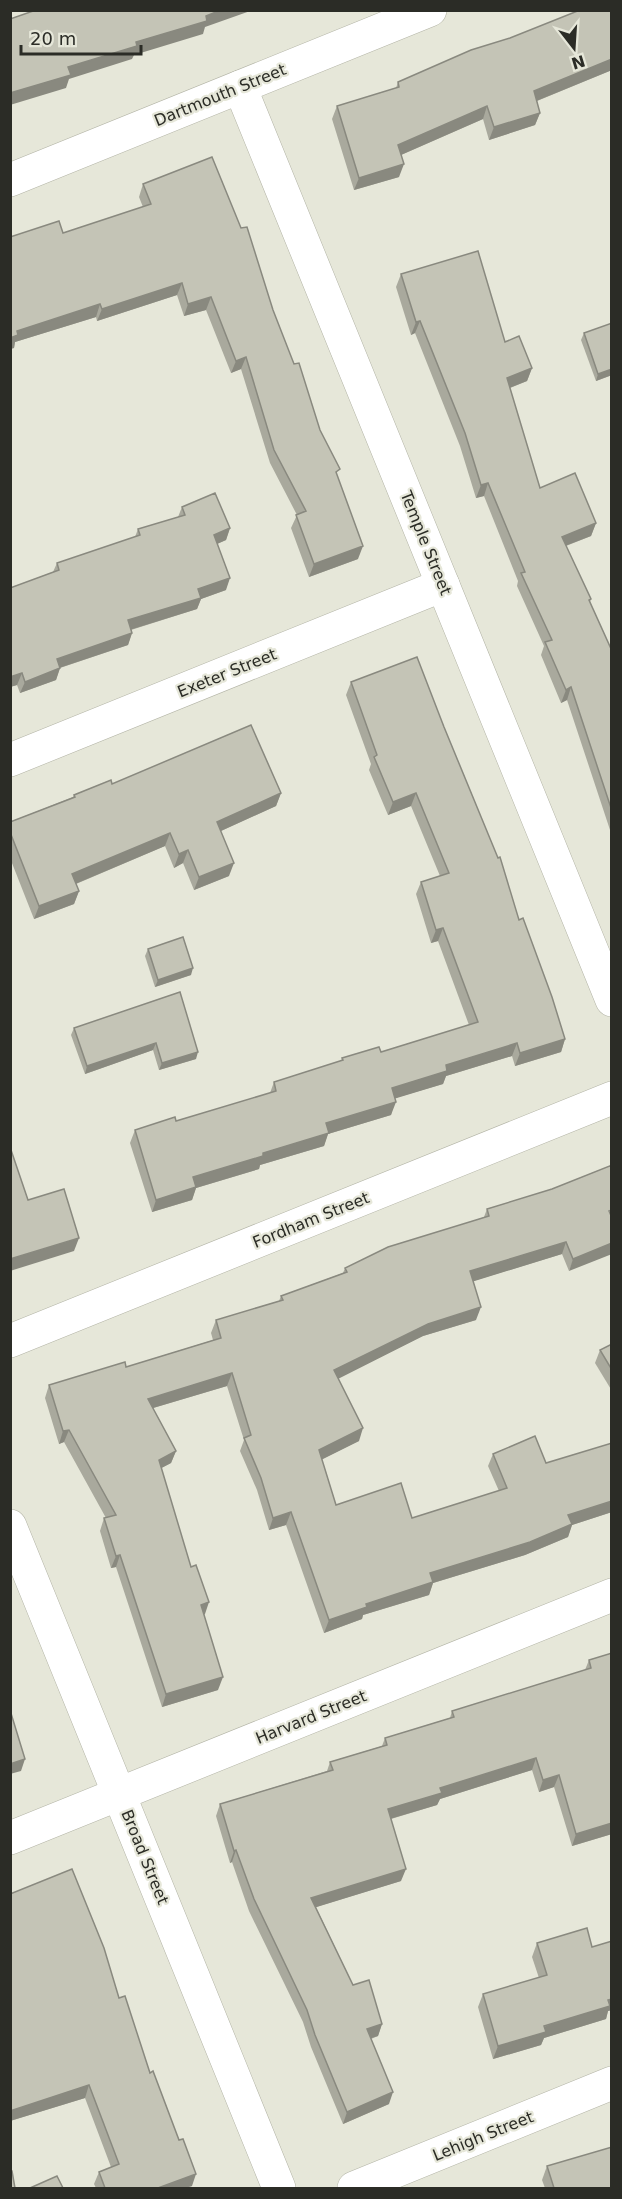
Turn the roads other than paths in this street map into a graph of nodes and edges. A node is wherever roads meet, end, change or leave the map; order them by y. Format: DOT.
graph roads {
  1 [pos="430,10"];
  2 [pos="240,87"];
  3 [pos="10,180"];
  4 [pos="443,585"];
  5 [pos="10,760"];
  6 [pos="612,1000"];
  7 [pos="612,1098"];
  8 [pos="10,1341"];
  9 [pos="10,1526"];
  10 [pos="612,1595"];
  11 [pos="119,1794"];
  12 [pos="10,1838"];
  13 [pos="612,2083"];
  14 [pos="279,2188"];
  15 [pos="354,2188"];
  1 -- 2 [label="street, Dartmouth Street"];
  2 -- 3 [label="street, Dartmouth Street"];
  2 -- 4 [label="street, Temple Street"];
  4 -- 5 [label="street, Exeter Street"];
  4 -- 6 [label="street, Temple Street"];
  7 -- 8 [label="street, Fordham Street"];
  9 -- 11 [label="street, Broad Street"];
  10 -- 11 [label="street, Harvard Street"];
  11 -- 12 [label="street, Harvard Street"];
  11 -- 14 [label="street, Broad Street"];
  13 -- 15 [label="street, Lehigh Street"];
}
